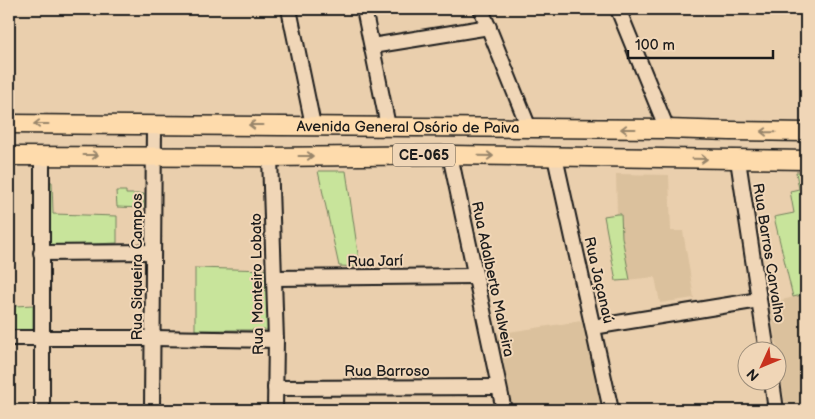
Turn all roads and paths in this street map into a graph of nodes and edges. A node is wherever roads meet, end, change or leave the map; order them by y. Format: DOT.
graph roads {
  1 [pos="289,9"];
  2 [pos="364,9"];
  3 [pos="481,9"];
  4 [pos="618,9"];
  5 [pos="489,27"];
  6 [pos="372,46"];
  7 [pos="9,124"];
  8 [pos="154,124"];
  9 [pos="313,125"];
  10 [pos="388,126"];
  11 [pos="529,128"];
  12 [pos="667,129"];
  13 [pos="730,131"];
  14 [pos="806,132"];
  15 [pos="42,155"];
  16 [pos="450,155"];
  17 [pos="9,156"];
  18 [pos="154,156"];
  19 [pos="270,157"];
  20 [pos="556,157"];
  21 [pos="658,158"];
  22 [pos="734,160"];
  23 [pos="806,160"];
  24 [pos="153,252"];
  25 [pos="41,253"];
  26 [pos="476,276"];
  27 [pos="274,278"];
  28 [pos="759,300"];
  29 [pos="593,327"];
  30 [pos="9,338"];
  31 [pos="152,338"];
  32 [pos="41,339"];
  33 [pos="276,340"];
  34 [pos="765,342"];
  35 [pos="498,387"];
  36 [pos="275,388"];
  37 [pos="773,392"];
  38 [pos="42,410"];
  39 [pos="152,410"];
  40 [pos="275,410"];
  41 [pos="504,410"];
  42 [pos="611,410"];
  43 [pos="776,410"];
  1 -- 9 [label="street"];
  2 -- 6 [label="street"];
  3 -- 5 [label="street"];
  4 -- 12 [label="street"];
  5 -- 6 [label="street"];
  5 -- 11 [label="street"];
  6 -- 10 [label="street"];
  8 -- 7 [label="main road, Avenida General Osório de Paiva / CE-065, one-way"];
  9 -- 8 [label="main road, Avenida General Osório de Paiva / CE-065, one-way"];
  8 -- 18 [label="street, Rua Siqueira Campos"];
  9 -- 10 [label="main road, Avenida General Osório de Paiva / CE-065"];
  10 -- 11 [label="main road, Avenida General Osório de Paiva / CE-065"];
  12 -- 11 [label="main road, Avenida General Osório de Paiva / CE-065, one-way"];
  12 -- 13 [label="main road, Avenida General Osório de Paiva / CE-065"];
  12 -- 21 [label="main road"];
  14 -- 13 [label="main road, Avenida General Osório de Paiva / CE-065, one-way"];
  13 -- 22 [label="main road"];
  15 -- 17 [label="main road, Avenida General Osório de Paiva / CE-065"];
  15 -- 18 [label="main road, Avenida General Osório de Paiva / CE-065, one-way"];
  15 -- 25 [label="street"];
  19 -- 16 [label="main road, Avenida General Osório de Paiva / CE-065, one-way"];
  16 -- 20 [label="main road, Avenida General Osório de Paiva / CE-065, one-way"];
  16 -- 26 [label="street, Rua Adalberto Malveira"];
  18 -- 19 [label="main road, Avenida General Osório de Paiva / CE-065"];
  18 -- 24 [label="street, Rua Siqueira Campos"];
  19 -- 27 [label="street, Rua Monteiro Lobato"];
  20 -- 21 [label="main road, Avenida General Osório de Paiva / CE-065"];
  20 -- 29 [label="street, Rua Jaçanaú"];
  21 -- 22 [label="main road, Avenida General Osório de Paiva / CE-065, one-way"];
  22 -- 23 [label="main road, Avenida General Osório de Paiva / CE-065"];
  22 -- 28 [label="street, Rua Barros Carvalho"];
  24 -- 25 [label="street"];
  24 -- 31 [label="street, Rua Siqueira Campos"];
  25 -- 32 [label="street"];
  26 -- 27 [label="street, Rua Jarí"];
  26 -- 35 [label="street, Rua Adalberto Malveira"];
  27 -- 33 [label="street, Rua Monteiro Lobato"];
  28 -- 29 [label="street"];
  28 -- 34 [label="street, Rua Barros Carvalho"];
  29 -- 42 [label="street, Rua Jaçanaú"];
  30 -- 32 [label="street"];
  31 -- 32 [label="street"];
  31 -- 33 [label="street"];
  31 -- 39 [label="street, Rua Siqueira Campos"];
  32 -- 38 [label="street"];
  33 -- 36 [label="street, Rua Monteiro Lobato"];
  35 -- 36 [label="street, Rua Barroso"];
  35 -- 41 [label="street, Rua Adalberto Malveira"];
  36 -- 40 [label="street, Rua Monteiro Lobato"];
  37 -- 43 [label="street"];
}
